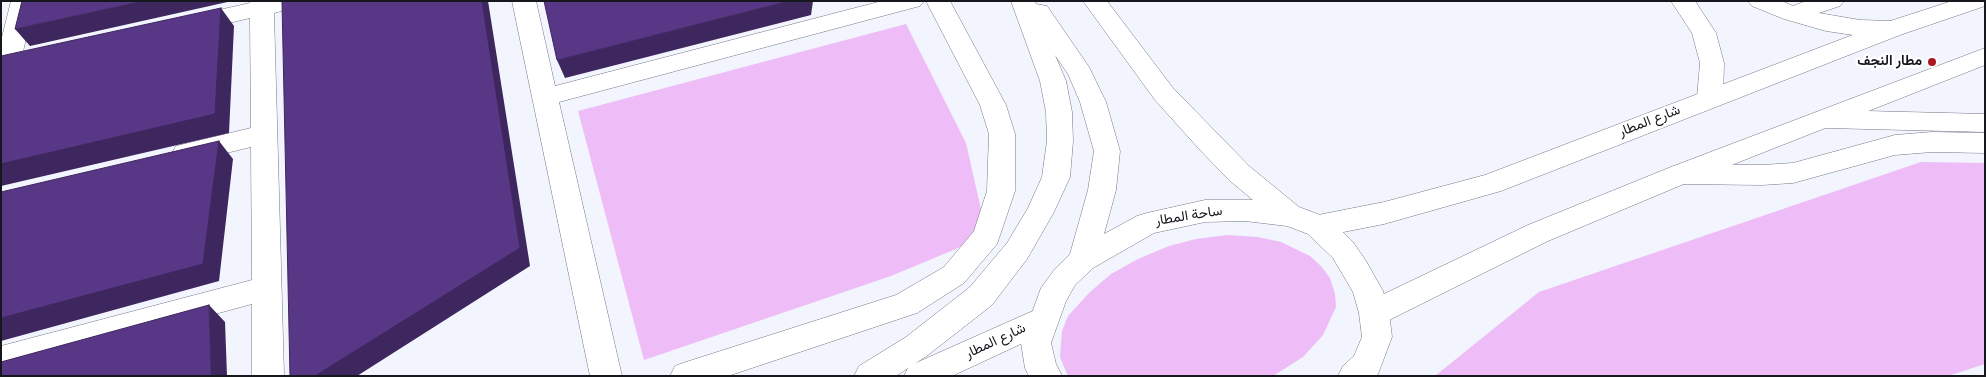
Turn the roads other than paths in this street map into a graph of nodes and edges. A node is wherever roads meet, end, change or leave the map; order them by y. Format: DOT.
graph roads {
  1 [pos="23,1"];
  2 [pos="293,1"];
  3 [pos="524,1"];
  4 [pos="912,1"];
  5 [pos="938,1"];
  6 [pos="1023,1"];
  7 [pos="1032,1"];
  8 [pos="1094,1"];
  9 [pos="1683,1"];
  10 [pos="1760,1"];
  11 [pos="1832,1"];
  12 [pos="1977,1"];
  13 [pos="262,5"];
  14 [pos="1792,14"];
  15 [pos="168,29"];
  16 [pos="1892,29"];
  17 [pos="1985,56"];
  18 [pos="36,58"];
  19 [pos="5,65"];
  20 [pos="546,97"];
  21 [pos="1710,98"];
  22 [pos="1827,119"];
  23 [pos="1985,123"];
  24 [pos="264,134"];
  25 [pos="1985,144"];
  26 [pos="161,159"];
  27 [pos="1681,174"];
  28 [pos="1289,215"];
  29 [pos="1318,226"];
  30 [pos="1082,260"];
  31 [pos="266,288"];
  32 [pos="1374,313"];
  33 [pos="1044,319"];
  34 [pos="1,359"];
  35 [pos="268,376"];
  36 [pos="606,376"];
  37 [pos="686,376"];
  38 [pos="870,376"];
  39 [pos="920,376"];
  40 [pos="1046,376"];
  41 [pos="1354,376"];
  1 -- 19 [label="main road"];
  2 -- 13 [label="main road"];
  3 -- 20 [label="main road"];
  4 -- 20 [label="main road"];
  5 -- 37 [label="main road"];
  6 -- 38 [label="main road"];
  7 -- 30 [label="main road"];
  8 -- 28 [label="main road"];
  9 -- 21 [label="main road"];
  10 -- 14 [label="main road"];
  11 -- 14 [label="main road"];
  12 -- 16 [label="main road, شارع المطار"];
  13 -- 15 [label="main road"];
  13 -- 24 [label="main road"];
  14 -- 16 [label="main road"];
  16 -- 21 [label="main road, شارع المطار"];
  17 -- 22 [label="main road"];
  18 -- 19 [label="main road"];
  20 -- 36 [label="main road"];
  21 -- 29 [label="main road, شارع المطار"];
  22 -- 23 [label="main road"];
  22 -- 27 [label="main road"];
  24 -- 26 [label="main road"];
  24 -- 31 [label="main road"];
  25 -- 27 [label="main road"];
  27 -- 32 [label="main road"];
  28 -- 29 [label="main road, ساحة المطار"];
  28 -- 30 [label="main road, ساحة المطار"];
  29 -- 32 [label="main road, ساحة المطار"];
  30 -- 33 [label="main road, ساحة المطار"];
  31 -- 34 [label="main road"];
  31 -- 35 [label="main road"];
  32 -- 41 [label="main road, ساحة المطار"];
  33 -- 39 [label="main road, شارع المطار"];
  33 -- 40 [label="main road, ساحة المطار"];
}
